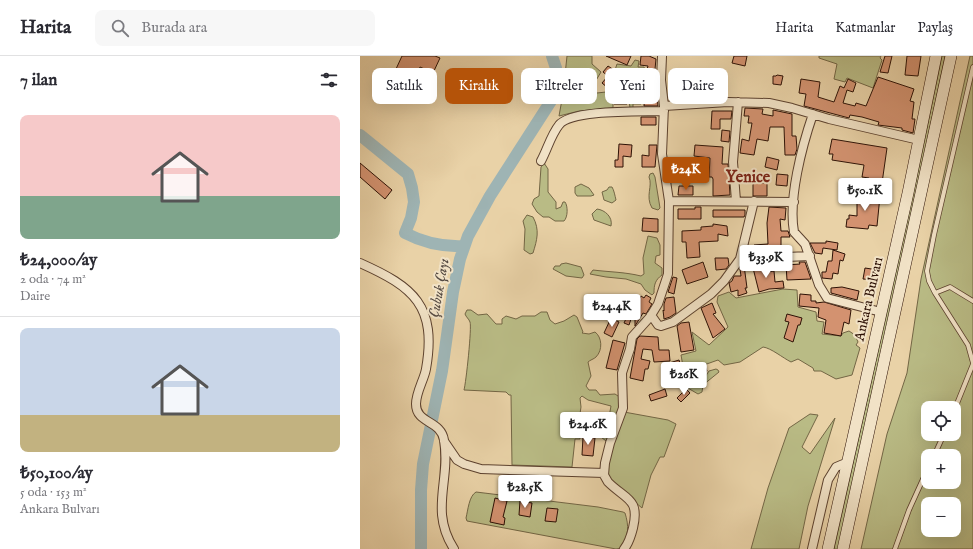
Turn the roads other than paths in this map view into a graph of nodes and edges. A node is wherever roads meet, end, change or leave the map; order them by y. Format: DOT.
graph roads {
  1 [pos="662,56"];
  2 [pos="936,56"];
  3 [pos="951,56"];
  4 [pos="973,67"];
  5 [pos="738,102"];
  6 [pos="664,108"];
  7 [pos="813,114"];
  8 [pos="919,140"];
  9 [pos="541,162"];
  10 [pos="669,201"];
  11 [pos="736,202"];
  12 [pos="754,202"];
  13 [pos="794,202"];
  14 [pos="810,256"];
  15 [pos="740,259"];
  16 [pos="360,263"];
  17 [pos="935,293"];
  18 [pos="973,301"];
  19 [pos="881,312"];
  20 [pos="651,315"];
  21 [pos="973,364"];
  22 [pos="958,401"];
  23 [pos="444,441"];
  24 [pos="848,462"];
  25 [pos="604,473"];
  26 [pos="921,483"];
  27 [pos="454,549"];
  28 [pos="624,549"];
  29 [pos="812,549"];
  30 [pos="828,549"];
  31 [pos="843,549"];
  32 [pos="896,549"];
  1 -- 6 [label="street"];
  2 -- 8 [label="main road, Ankara Bulvarı"];
  3 -- 31 [label="main road, Ankara Bulvarı"];
  4 -- 17 [label="lane"];
  5 -- 6 [label="street"];
  5 -- 7 [label="street"];
  5 -- 11 [label="street"];
  6 -- 9 [label="street"];
  6 -- 10 [label="street"];
  7 -- 8 [label="street"];
  7 -- 13 [label="street"];
  8 -- 19 [label="main road, Ankara Bulvarı"];
  10 -- 11 [label="street"];
  10 -- 20 [label="street"];
  11 -- 12 [label="street"];
  12 -- 13 [label="street"];
  12 -- 15 [label="street"];
  13 -- 14 [label="street"];
  14 -- 15 [label="street"];
  14 -- 19 [label="street"];
  15 -- 20 [label="street"];
  16 -- 23 [label="street"];
  17 -- 18 [label="lane"];
  17 -- 21 [label="lane"];
  19 -- 24 [label="main road, Ankara Bulvarı"];
  20 -- 25 [label="street"];
  21 -- 22 [label="lane"];
  23 -- 25 [label="street"];
  23 -- 27 [label="street"];
  24 -- 29 [label="street"];
  24 -- 30 [label="main road, Ankara Bulvarı"];
  25 -- 28 [label="street"];
  26 -- 32 [label="lane"];
}
